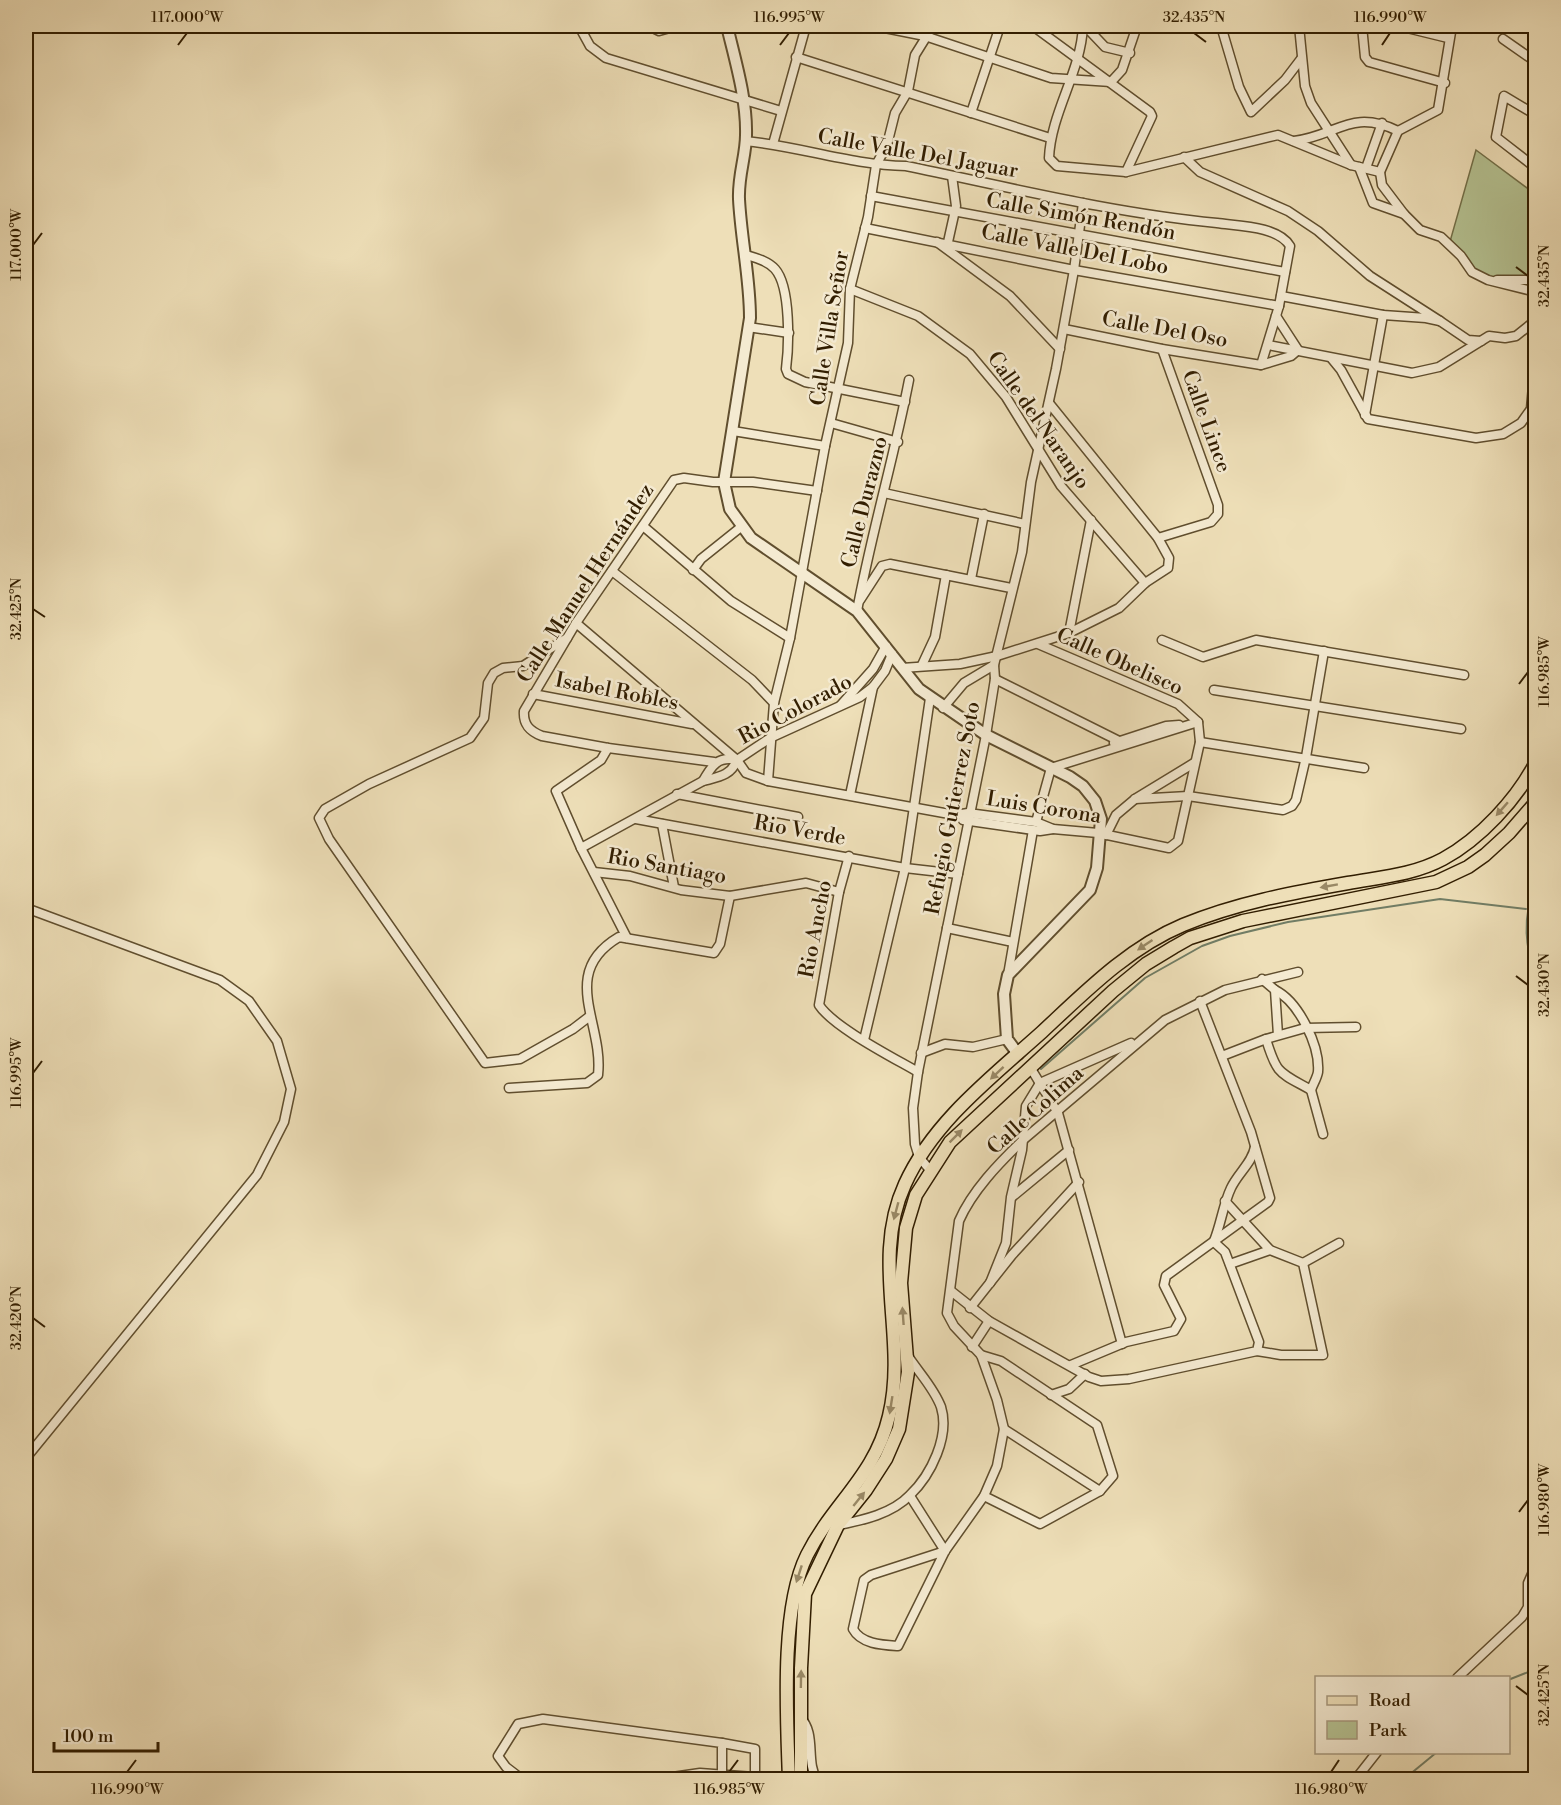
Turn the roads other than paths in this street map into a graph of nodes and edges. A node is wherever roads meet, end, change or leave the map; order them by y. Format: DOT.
graph roads {
  1 [pos="579,26"];
  2 [pos="649,26"];
  3 [pos="677,26"];
  4 [pos="727,26"];
  5 [pos="806,26"];
  6 [pos="875,26"];
  7 [pos="933,26"];
  8 [pos="1000,26"];
  9 [pos="1033,26"];
  10 [pos="1084,26"];
  11 [pos="1137,26"];
  12 [pos="1221,26"];
  13 [pos="1299,26"];
  14 [pos="1362,26"];
  15 [pos="1399,26"];
  16 [pos="1452,26"];
  17 [pos="925,36"];
  18 [pos="1448,38"];
  19 [pos="1503,39"];
  20 [pos="1130,53"];
  21 [pos="796,57"];
  22 [pos="991,58"];
  23 [pos="1077,59"];
  24 [pos="1300,59"];
  25 [pos="1536,62"];
  26 [pos="1072,82"];
  27 [pos="1111,82"];
  28 [pos="1445,83"];
  29 [pos="908,91"];
  30 [pos="742,98"];
  31 [pos="781,111"];
  32 [pos="971,113"];
  33 [pos="1536,115"];
  34 [pos="1382,123"];
  35 [pos="1328,129"];
  36 [pos="1398,131"];
  37 [pos="1050,138"];
  38 [pos="745,141"];
  39 [pos="1291,141"];
  40 [pos="773,144"];
  41 [pos="1184,157"];
  42 [pos="876,165"];
  43 [pos="1359,167"];
  44 [pos="1536,168"];
  45 [pos="1126,172"];
  46 [pos="1380,172"];
  47 [pos="952,176"];
  48 [pos="871,196"];
  49 [pos="1083,203"];
  50 [pos="955,212"];
  51 [pos="1404,214"];
  52 [pos="865,228"];
  53 [pos="1080,234"];
  54 [pos="936,242"];
  55 [pos="948,242"];
  56 [pos="746,255"];
  57 [pos="1074,270"];
  58 [pos="1285,272"];
  59 [pos="1488,280"];
  60 [pos="1536,280"];
  61 [pos="850,289"];
  62 [pos="1536,292"];
  63 [pos="1281,296"];
  64 [pos="1279,306"];
  65 [pos="1383,315"];
  66 [pos="1276,316"];
  67 [pos="1536,320"];
  68 [pos="1440,321"];
  69 [pos="748,327"];
  70 [pos="1064,328"];
  71 [pos="789,333"];
  72 [pos="1482,341"];
  73 [pos="1268,345"];
  74 [pos="1060,349"];
  75 [pos="1162,349"];
  76 [pos="1298,350"];
  77 [pos="1536,351"];
  78 [pos="1332,358"];
  79 [pos="1261,365"];
  80 [pos="1375,367"];
  81 [pos="909,380"];
  82 [pos="839,388"];
  83 [pos="905,402"];
  84 [pos="1049,403"];
  85 [pos="1365,415"];
  86 [pos="831,423"];
  87 [pos="733,431"];
  88 [pos="898,442"];
  89 [pos="825,446"];
  90 [pos="1037,451"];
  91 [pos="724,482"];
  92 [pos="817,491"];
  93 [pos="884,493"];
  94 [pos="984,514"];
  95 [pos="1091,520"];
  96 [pos="1025,524"];
  97 [pos="643,526"];
  98 [pos="741,526"];
  99 [pos="1158,538"];
  100 [pos="693,570"];
  101 [pos="612,571"];
  102 [pos="801,575"];
  103 [pos="946,575"];
  104 [pos="971,579"];
  105 [pos="1145,583"];
  106 [pos="1011,588"];
  107 [pos="858,607"];
  108 [pos="576,622"];
  109 [pos="1069,633"];
  110 [pos="567,638"];
  111 [pos="790,638"];
  112 [pos="1162,640"];
  113 [pos="1038,644"];
  114 [pos="889,650"];
  115 [pos="1324,651"];
  116 [pos="996,661"];
  117 [pos="921,665"];
  118 [pos="902,668"];
  119 [pos="1464,675"];
  120 [pos="995,679"];
  121 [pos="873,687"];
  122 [pos="1214,690"];
  123 [pos="533,694"];
  124 [pos="930,698"];
  125 [pos="774,703"];
  126 [pos="840,706"];
  127 [pos="1315,706"];
  128 [pos="943,708"];
  129 [pos="1198,722"];
  130 [pos="694,724"];
  131 [pos="1181,727"];
  132 [pos="1461,729"];
  133 [pos="986,735"];
  134 [pos="770,738"];
  135 [pos="1119,741"];
  136 [pos="1200,742"];
  137 [pos="608,748"];
  138 [pos="1306,757"];
  139 [pos="737,760"];
  140 [pos="1082,760"];
  141 [pos="714,762"];
  142 [pos="1536,762"];
  143 [pos="1194,763"];
  144 [pos="1051,768"];
  145 [pos="1364,768"];
  146 [pos="703,781"];
  147 [pos="768,781"];
  148 [pos="677,794"];
  149 [pos="850,795"];
  150 [pos="1188,796"];
  151 [pos="1135,799"];
  152 [pos="1536,802"];
  153 [pos="914,806"];
  154 [pos="798,817"];
  155 [pos="967,817"];
  156 [pos="636,819"];
  157 [pos="662,824"];
  158 [pos="1035,826"];
  159 [pos="1102,834"];
  160 [pos="1174,846"];
  161 [pos="581,848"];
  162 [pos="849,856"];
  163 [pos="905,868"];
  164 [pos="594,872"];
  165 [pos="958,874"];
  166 [pos="674,887"];
  167 [pos="839,892"];
  168 [pos="730,896"];
  169 [pos="26,908"];
  170 [pos="947,928"];
  171 [pos="627,938"];
  172 [pos="1013,942"];
  173 [pos="1298,972"];
  174 [pos="1008,975"];
  175 [pos="1262,979"];
  176 [pos="1275,990"];
  177 [pos="1200,1001"];
  178 [pos="590,1016"];
  179 [pos="1305,1028"];
  180 [pos="1356,1028"];
  181 [pos="1278,1035"];
  182 [pos="1142,1038"];
  183 [pos="1007,1039"];
  184 [pos="1266,1039"];
  185 [pos="864,1040"];
  186 [pos="921,1053"];
  187 [pos="1018,1054"];
  188 [pos="1222,1056"];
  189 [pos="1030,1067"];
  190 [pos="918,1072"];
  191 [pos="1040,1083"];
  192 [pos="509,1088"];
  193 [pos="1311,1090"];
  194 [pos="1058,1113"];
  195 [pos="1323,1134"];
  196 [pos="1023,1140"];
  197 [pos="1255,1146"];
  198 [pos="1069,1150"];
  199 [pos="919,1157"];
  200 [pos="930,1170"];
  201 [pos="1079,1182"];
  202 [pos="1011,1197"];
  203 [pos="1226,1201"];
  204 [pos="1242,1221"];
  205 [pos="1214,1242"];
  206 [pos="1339,1243"];
  207 [pos="1270,1250"];
  208 [pos="1303,1263"];
  209 [pos="1230,1264"];
  210 [pos="990,1283"];
  211 [pos="951,1291"];
  212 [pos="970,1308"];
  213 [pos="989,1321"];
  214 [pos="1122,1344"];
  215 [pos="972,1347"];
  216 [pos="1257,1351"];
  217 [pos="907,1354"];
  218 [pos="981,1354"];
  219 [pos="1071,1365"];
  220 [pos="1085,1374"];
  221 [pos="1051,1395"];
  222 [pos="1004,1429"];
  223 [pos="26,1458"];
  224 [pos="1100,1491"];
  225 [pos="910,1496"];
  226 [pos="984,1496"];
  227 [pos="838,1525"];
  228 [pos="945,1551"];
  229 [pos="1536,1565"];
  230 [pos="1458,1676"];
  231 [pos="801,1716"];
  232 [pos="722,1743"];
  233 [pos="1375,1754"];
  234 [pos="722,1777"];
  235 [pos="754,1778"];
  236 [pos="523,1779"];
  237 [pos="652,1779"];
  238 [pos="789,1779"];
  239 [pos="801,1779"];
  240 [pos="817,1779"];
  241 [pos="1355,1779"];
  1 -- 30 [label="street"];
  2 -- 3 [label="street"];
  4 -- 30 [label="street"];
  5 -- 21 [label="street"];
  6 -- 17 [label="street"];
  7 -- 17 [label="street, Calle Villa Señor"];
  8 -- 22 [label="street"];
  9 -- 23 [label="street"];
  10 -- 20 [label="street"];
  10 -- 23 [label="street"];
  11 -- 20 [label="street"];
  12 -- 24 [label="street"];
  13 -- 24 [label="street"];
  14 -- 28 [label="street"];
  15 -- 18 [label="street"];
  16 -- 18 [label="street"];
  17 -- 22 [label="street"];
  17 -- 29 [label="street, Calle Villa Señor"];
  18 -- 28 [label="street"];
  19 -- 25 [label="street"];
  20 -- 27 [label="street"];
  21 -- 29 [label="street"];
  21 -- 31 [label="street"];
  22 -- 26 [label="street"];
  22 -- 32 [label="street"];
  23 -- 26 [label="street"];
  23 -- 27 [label="street"];
  24 -- 35 [label="street"];
  26 -- 27 [label="street"];
  26 -- 37 [label="street"];
  27 -- 45 [label="street"];
  28 -- 36 [label="street"];
  29 -- 32 [label="street"];
  29 -- 42 [label="street, Calle Villa Señor"];
  30 -- 31 [label="street"];
  30 -- 38 [label="street"];
  31 -- 40 [label="street"];
  32 -- 37 [label="street"];
  33 -- 44 [label="street"];
  34 -- 35 [label="street"];
  34 -- 36 [label="street"];
  34 -- 43 [label="street"];
  35 -- 39 [label="street"];
  35 -- 43 [label="street"];
  36 -- 46 [label="street"];
  37 -- 45 [label="street"];
  38 -- 40 [label="street, Calle Valle Del Jaguar"];
  38 -- 56 [label="street"];
  39 -- 41 [label="street"];
  39 -- 43 [label="street"];
  40 -- 42 [label="street, Calle Valle Del Jaguar"];
  41 -- 45 [label="street"];
  41 -- 68 [label="street"];
  42 -- 47 [label="street, Calle Valle Del Jaguar"];
  42 -- 48 [label="street, Calle Villa Señor"];
  43 -- 46 [label="street"];
  43 -- 51 [label="street"];
  46 -- 51 [label="street"];
  47 -- 49 [label="street, Calle Valle Del Jaguar"];
  47 -- 50 [label="street"];
  48 -- 50 [label="street, Calle Simón Rendón"];
  48 -- 52 [label="street, Calle Villa Señor"];
  49 -- 53 [label="street, Refugio Gutierrez Soto"];
  49 -- 58 [label="street"];
  50 -- 53 [label="street, Calle Simón Rendón"];
  50 -- 55 [label="street"];
  51 -- 59 [label="street"];
  52 -- 54 [label="street, Calle Valle Del Lobo"];
  52 -- 61 [label="street, Calle Villa Señor"];
  53 -- 57 [label="street, Refugio Gutierrez Soto"];
  53 -- 58 [label="street, Calle Simón Rendón"];
  54 -- 55 [label="street, Calle Valle Del Lobo"];
  54 -- 74 [label="street"];
  55 -- 57 [label="street, Calle Valle Del Lobo"];
  56 -- 69 [label="street"];
  56 -- 71 [label="street"];
  57 -- 64 [label="street, Calle Valle Del Lobo"];
  57 -- 70 [label="street, Refugio Gutierrez Soto"];
  58 -- 63 [label="street"];
  59 -- 60 [label="street"];
  59 -- 62 [label="street"];
  61 -- 82 [label="street, Calle Villa Señor"];
  61 -- 90 [label="street, Calle del Naranjo"];
  63 -- 64 [label="street"];
  63 -- 65 [label="street"];
  64 -- 66 [label="street"];
  65 -- 68 [label="street"];
  65 -- 80 [label="street"];
  66 -- 73 [label="street"];
  66 -- 76 [label="street"];
  67 -- 72 [label="street"];
  68 -- 72 [label="street"];
  69 -- 71 [label="street"];
  69 -- 87 [label="street"];
  70 -- 74 [label="street, Refugio Gutierrez Soto"];
  70 -- 75 [label="street, Calle Del Oso"];
  71 -- 82 [label="street"];
  72 -- 80 [label="street"];
  73 -- 76 [label="street"];
  73 -- 79 [label="street"];
  74 -- 84 [label="street, Refugio Gutierrez Soto"];
  75 -- 79 [label="street, Calle Del Oso"];
  75 -- 99 [label="street, Calle Lince"];
  76 -- 78 [label="street"];
  76 -- 79 [label="street"];
  77 -- 85 [label="street"];
  78 -- 80 [label="street"];
  78 -- 85 [label="street"];
  80 -- 85 [label="street"];
  81 -- 83 [label="street, Calle Durazno"];
  82 -- 83 [label="street"];
  82 -- 86 [label="street, Calle Villa Señor"];
  83 -- 88 [label="street, Calle Durazno"];
  84 -- 90 [label="street, Refugio Gutierrez Soto"];
  84 -- 99 [label="street"];
  86 -- 88 [label="street"];
  86 -- 89 [label="street, Calle Villa Señor"];
  87 -- 89 [label="street"];
  87 -- 91 [label="street"];
  88 -- 93 [label="street, Calle Durazno"];
  89 -- 92 [label="street, Calle Villa Señor"];
  90 -- 95 [label="street, Calle del Naranjo"];
  90 -- 96 [label="street, Refugio Gutierrez Soto"];
  91 -- 92 [label="street"];
  91 -- 97 [label="street, Calle Manuel Hernández"];
  91 -- 98 [label="street"];
  92 -- 102 [label="street, Calle Villa Señor"];
  93 -- 94 [label="street"];
  93 -- 107 [label="street, Calle Durazno"];
  94 -- 96 [label="street"];
  94 -- 104 [label="street"];
  95 -- 105 [label="street, Calle del Naranjo"];
  95 -- 109 [label="street"];
  96 -- 106 [label="street, Refugio Gutierrez Soto"];
  97 -- 100 [label="street"];
  97 -- 101 [label="street, Calle Manuel Hernández"];
  98 -- 100 [label="street"];
  98 -- 102 [label="street"];
  99 -- 105 [label="street"];
  100 -- 111 [label="street"];
  101 -- 108 [label="street, Calle Manuel Hernández"];
  101 -- 125 [label="street"];
  102 -- 107 [label="street"];
  102 -- 111 [label="street, Calle Villa Señor"];
  103 -- 104 [label="street"];
  103 -- 107 [label="street"];
  103 -- 117 [label="street"];
  104 -- 106 [label="street"];
  105 -- 109 [label="street"];
  106 -- 116 [label="street, Refugio Gutierrez Soto"];
  107 -- 114 [label="street"];
  108 -- 110 [label="street, Calle Manuel Hernández"];
  108 -- 130 [label="street, Luis Corona"];
  109 -- 113 [label="street"];
  110 -- 123 [label="street, Calle Manuel Hernández"];
  110 -- 178 [label="street"];
  111 -- 125 [label="street, Calle Villa Señor"];
  112 -- 115 [label="street"];
  113 -- 116 [label="street"];
  113 -- 129 [label="street, Calle Obelisco"];
  114 -- 118 [label="street"];
  114 -- 121 [label="street, Rio Colorado"];
  114 -- 126 [label="street"];
  115 -- 119 [label="street"];
  115 -- 127 [label="street"];
  116 -- 117 [label="street"];
  116 -- 120 [label="street, Refugio Gutierrez Soto"];
  116 -- 128 [label="street"];
  117 -- 118 [label="street"];
  118 -- 124 [label="street"];
  120 -- 133 [label="street, Refugio Gutierrez Soto"];
  120 -- 135 [label="street"];
  121 -- 126 [label="street, Rio Colorado"];
  121 -- 149 [label="street"];
  122 -- 127 [label="street"];
  123 -- 130 [label="street, Isabel Robles"];
  123 -- 137 [label="street, Calle Manuel Hernández"];
  124 -- 128 [label="street"];
  124 -- 153 [label="street"];
  125 -- 134 [label="street, Calle Villa Señor"];
  126 -- 134 [label="street, Rio Colorado"];
  127 -- 132 [label="street"];
  127 -- 138 [label="street"];
  128 -- 133 [label="street"];
  129 -- 131 [label="street"];
  129 -- 136 [label="street, Calle Obelisco"];
  130 -- 139 [label="street, Luis Corona"];
  131 -- 135 [label="street"];
  131 -- 140 [label="street"];
  133 -- 144 [label="street"];
  133 -- 155 [label="street, Refugio Gutierrez Soto"];
  134 -- 139 [label="street, Rio Colorado"];
  134 -- 147 [label="street, Calle Villa Señor"];
  135 -- 140 [label="street"];
  136 -- 138 [label="street"];
  136 -- 143 [label="street, Calle Obelisco"];
  137 -- 141 [label="street"];
  137 -- 161 [label="street"];
  138 -- 145 [label="street"];
  138 -- 150 [label="street"];
  139 -- 141 [label="street, Rio Colorado"];
  139 -- 146 [label="street"];
  139 -- 147 [label="street, Luis Corona"];
  140 -- 144 [label="street"];
  141 -- 146 [label="street"];
  142 -- 187 [label="main road, one-way"];
  143 -- 150 [label="street, Calle Obelisco"];
  143 -- 151 [label="street"];
  144 -- 158 [label="street"];
  144 -- 159 [label="street"];
  146 -- 148 [label="street"];
  147 -- 149 [label="street, Luis Corona"];
  148 -- 154 [label="street"];
  148 -- 156 [label="street"];
  149 -- 153 [label="street, Luis Corona"];
  150 -- 151 [label="street"];
  150 -- 160 [label="street, Calle Obelisco"];
  151 -- 159 [label="street"];
  152 -- 189 [label="main road"];
  153 -- 155 [label="street, Luis Corona"];
  153 -- 163 [label="street"];
  155 -- 158 [label="street, Luis Corona"];
  155 -- 165 [label="street, Refugio Gutierrez Soto"];
  156 -- 157 [label="street, Rio Verde"];
  156 -- 161 [label="street"];
  157 -- 162 [label="street, Rio Verde"];
  157 -- 166 [label="street"];
  158 -- 159 [label="street, Luis Corona"];
  158 -- 172 [label="street"];
  159 -- 160 [label="street, Luis Corona"];
  159 -- 174 [label="street"];
  161 -- 164 [label="street"];
  162 -- 163 [label="street, Rio Verde"];
  162 -- 167 [label="street, Rio Ancho"];
  163 -- 165 [label="street, Rio Verde"];
  163 -- 185 [label="street"];
  164 -- 166 [label="street, Rio Santiago"];
  164 -- 171 [label="street"];
  165 -- 170 [label="street, Refugio Gutierrez Soto"];
  166 -- 168 [label="street, Rio Santiago"];
  167 -- 168 [label="street, Rio Santiago"];
  167 -- 185 [label="street, Rio Ancho"];
  168 -- 171 [label="street"];
  169 -- 223 [label="street"];
  170 -- 172 [label="street"];
  170 -- 186 [label="street, Refugio Gutierrez Soto"];
  171 -- 178 [label="street"];
  172 -- 174 [label="street"];
  173 -- 175 [label="street, Calle Colima"];
  174 -- 183 [label="street"];
  175 -- 176 [label="street"];
  175 -- 177 [label="street, Calle Colima"];
  176 -- 179 [label="street"];
  176 -- 181 [label="street"];
  177 -- 182 [label="street, Calle Colima"];
  177 -- 188 [label="street"];
  178 -- 192 [label="street"];
  179 -- 180 [label="street"];
  179 -- 181 [label="street"];
  179 -- 193 [label="street"];
  181 -- 184 [label="street"];
  182 -- 191 [label="street"];
  182 -- 194 [label="street, Calle Colima"];
  183 -- 186 [label="street"];
  183 -- 187 [label="street"];
  184 -- 188 [label="street"];
  184 -- 193 [label="street"];
  185 -- 190 [label="street"];
  186 -- 190 [label="street, Refugio Gutierrez Soto"];
  187 -- 199 [label="main road, one-way"];
  188 -- 197 [label="street"];
  189 -- 191 [label="street"];
  200 -- 189 [label="main road, one-way"];
  190 -- 199 [label="street, Refugio Gutierrez Soto"];
  191 -- 194 [label="street"];
  191 -- 196 [label="street"];
  193 -- 195 [label="street"];
  194 -- 196 [label="street, Calle Colima"];
  194 -- 198 [label="street"];
  196 -- 202 [label="street"];
  196 -- 211 [label="street, Calle Colima"];
  197 -- 203 [label="street"];
  197 -- 204 [label="street"];
  198 -- 201 [label="street"];
  198 -- 202 [label="street"];
  199 -- 200 [label="street"];
  199 -- 238 [label="main road, one-way"];
  217 -- 200 [label="main road, one-way"];
  201 -- 210 [label="street"];
  201 -- 214 [label="street"];
  202 -- 210 [label="street"];
  203 -- 204 [label="street"];
  203 -- 205 [label="street"];
  204 -- 205 [label="street"];
  204 -- 207 [label="street"];
  205 -- 209 [label="street"];
  205 -- 214 [label="street"];
  206 -- 208 [label="street"];
  207 -- 208 [label="street"];
  207 -- 209 [label="street"];
  208 -- 216 [label="street"];
  209 -- 216 [label="street"];
  210 -- 212 [label="street"];
  211 -- 212 [label="street"];
  211 -- 215 [label="street, Calle Colima"];
  212 -- 213 [label="street"];
  213 -- 215 [label="street"];
  213 -- 219 [label="street"];
  214 -- 219 [label="street"];
  215 -- 218 [label="street, Calle Colima"];
  216 -- 220 [label="street"];
  217 -- 225 [label="street"];
  227 -- 217 [label="main road, one-way"];
  218 -- 221 [label="street, Calle Colima"];
  218 -- 222 [label="street"];
  219 -- 220 [label="street"];
  220 -- 221 [label="street"];
  221 -- 224 [label="street, Calle Colima"];
  222 -- 224 [label="street"];
  222 -- 226 [label="street"];
  224 -- 226 [label="street"];
  225 -- 227 [label="street"];
  225 -- 228 [label="street"];
  226 -- 228 [label="street"];
  231 -- 227 [label="main road, one-way"];
  228 -- 228 [label="street"];
  229 -- 230 [label="street"];
  231 -- 239 [label="main road"];
  231 -- 240 [label="street"];
  232 -- 234 [label="street"];
  232 -- 235 [label="street"];
  232 -- 236 [label="street"];
  233 -- 241 [label="street"];
  234 -- 235 [label="street"];
  234 -- 237 [label="street"];
}
